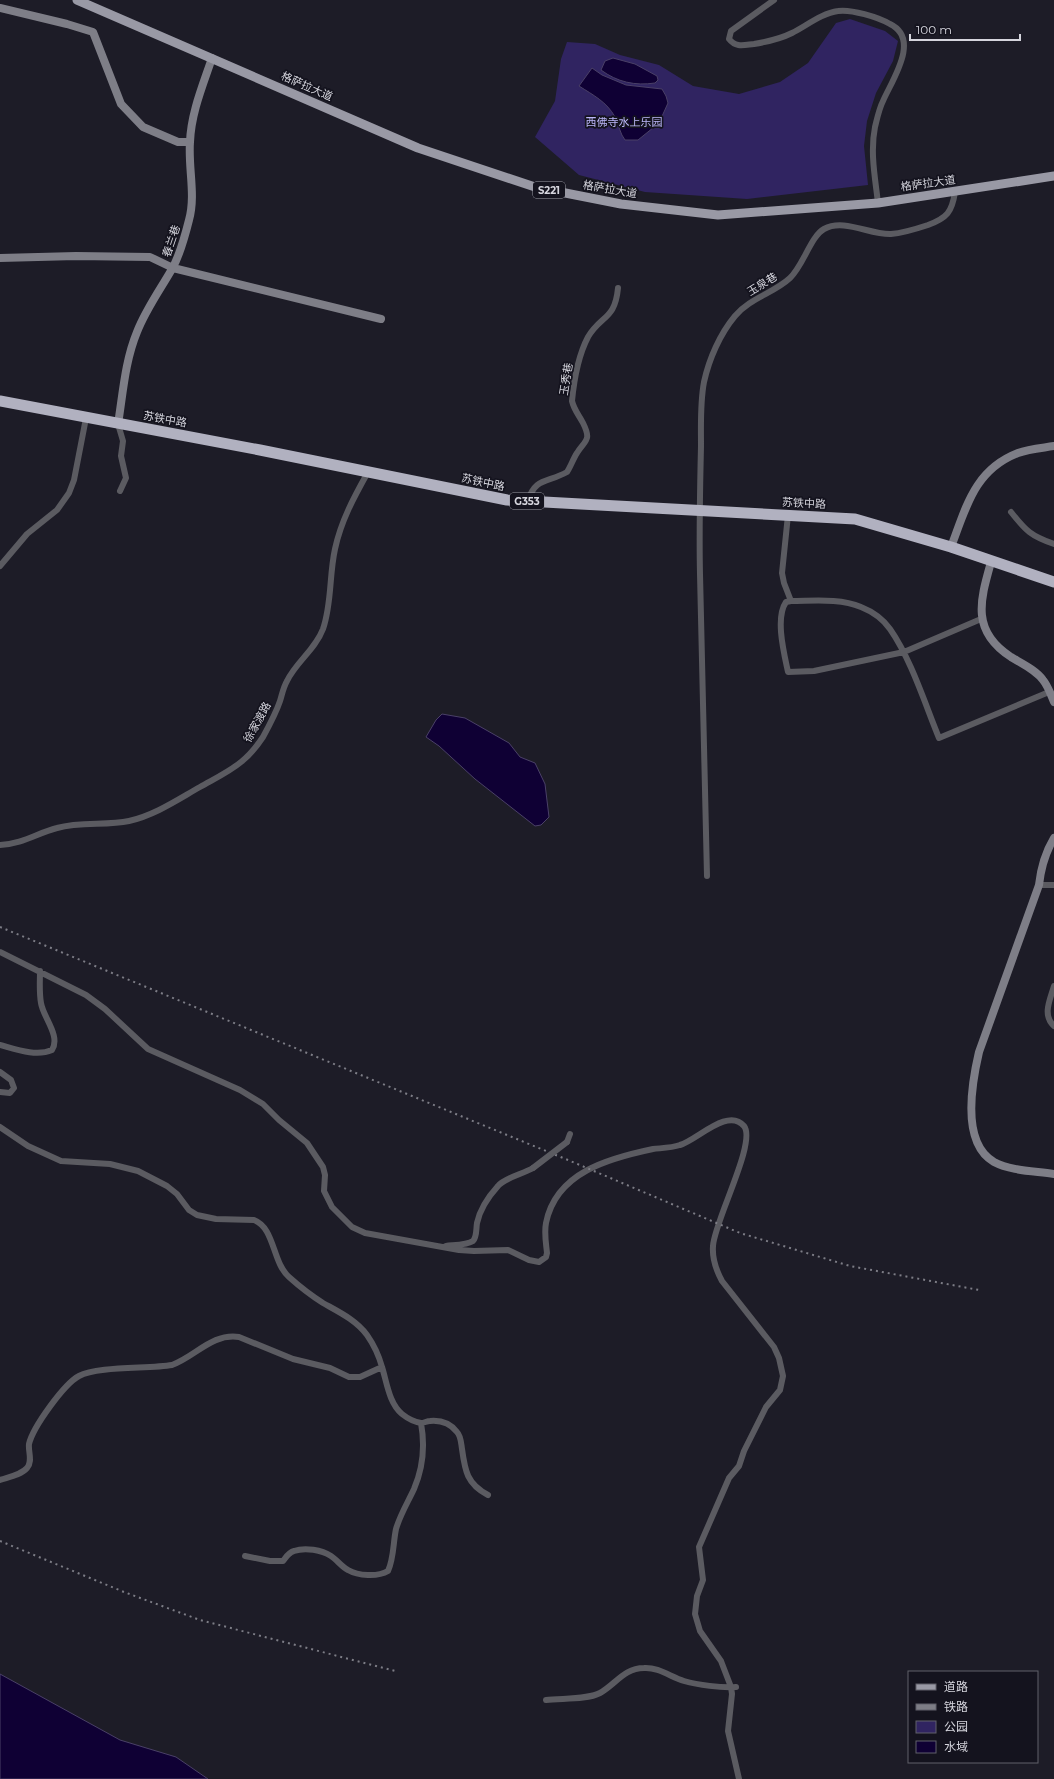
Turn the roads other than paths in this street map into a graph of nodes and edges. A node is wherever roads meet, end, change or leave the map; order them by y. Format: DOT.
graph roads {
  1 [pos="77,0"];
  2 [pos="774,0"];
  3 [pos="0,8"];
  4 [pos="212,58"];
  5 [pos="190,142"];
  6 [pos="1054,176"];
  7 [pos="955,192"];
  8 [pos="878,202"];
  9 [pos="0,258"];
  10 [pos="173,268"];
  11 [pos="618,288"];
  12 [pos="381,319"];
  13 [pos="0,401"];
  14 [pos="86,418"];
  15 [pos="118,424"];
  16 [pos="1054,446"];
  17 [pos="368,472"];
  18 [pos="120,490"];
  19 [pos="528,501"];
  20 [pos="699,510"];
  21 [pos="1011,512"];
  22 [pos="788,515"];
  23 [pos="1054,544"];
  24 [pos="951,547"];
  25 [pos="991,562"];
  26 [pos="0,566"];
  27 [pos="1054,582"];
  28 [pos="791,601"];
  29 [pos="981,619"];
  30 [pos="904,652"];
  31 [pos="1049,692"];
  32 [pos="1054,702"];
  33 [pos="1054,838"];
  34 [pos="0,845"];
  35 [pos="707,876"];
  36 [pos="1038,885"];
  37 [pos="1054,885"];
  38 [pos="0,952"];
  39 [pos="40,971"];
  40 [pos="1054,986"];
  41 [pos="1054,1026"];
  42 [pos="0,1046"];
  43 [pos="0,1072"];
  44 [pos="0,1092"];
  45 [pos="0,1128"];
  46 [pos="570,1134"];
  47 [pos="1054,1174"];
  48 [pos="438,1247"];
  49 [pos="382,1367"];
  50 [pos="421,1423"];
  51 [pos="0,1480"];
  52 [pos="488,1496"];
  53 [pos="245,1556"];
  54 [pos="733,1687"];
  55 [pos="546,1700"];
  56 [pos="739,1779"];
  1 -- 4 [label="main road, 格萨拉大道 / S221"];
  2 -- 8 [label="street"];
  3 -- 5 [label="street"];
  4 -- 5 [label="street, 春兰巷"];
  4 -- 8 [label="main road, 格萨拉大道 / S221"];
  5 -- 10 [label="street, 春兰巷"];
  6 -- 7 [label="main road, 格萨拉大道 / S221"];
  7 -- 8 [label="main road, 格萨拉大道 / S221"];
  7 -- 20 [label="street, 玉泉巷"];
  9 -- 10 [label="street"];
  10 -- 12 [label="street"];
  10 -- 15 [label="street, 春兰巷"];
  11 -- 19 [label="street, 玉秀巷"];
  13 -- 14 [label="highway, 苏铁中路 / G353"];
  14 -- 15 [label="highway, 苏铁中路 / G353"];
  14 -- 26 [label="street"];
  15 -- 17 [label="highway, 苏铁中路 / G353"];
  15 -- 18 [label="street"];
  16 -- 24 [label="street"];
  17 -- 19 [label="highway, 苏铁中路 / G353"];
  17 -- 34 [label="street, 徐家渡路"];
  19 -- 20 [label="highway, 苏铁中路 / G353"];
  20 -- 22 [label="highway, 苏铁中路 / G353"];
  20 -- 35 [label="street, 玉泉巷"];
  21 -- 23 [label="street"];
  22 -- 24 [label="highway, 苏铁中路 / G353"];
  22 -- 28 [label="street"];
  24 -- 25 [label="highway, 苏铁中路 / G353"];
  25 -- 27 [label="highway, 苏铁中路 / G353"];
  25 -- 29 [label="street"];
  28 -- 30 [label="street"];
  28 -- 30 [label="street"];
  29 -- 30 [label="street"];
  29 -- 31 [label="street"];
  30 -- 31 [label="street"];
  31 -- 32 [label="street"];
  33 -- 36 [label="street"];
  36 -- 37 [label="street"];
  36 -- 47 [label="street"];
  38 -- 39 [label="street"];
  39 -- 42 [label="street"];
  39 -- 48 [label="street"];
  40 -- 41 [label="street"];
  43 -- 44 [label="street"];
  45 -- 49 [label="street"];
  46 -- 48 [label="street, bridge"];
  48 -- 54 [label="street"];
  49 -- 50 [label="street"];
  49 -- 51 [label="street"];
  50 -- 52 [label="street"];
  50 -- 53 [label="street"];
  54 -- 55 [label="street"];
  54 -- 56 [label="street"];
}
